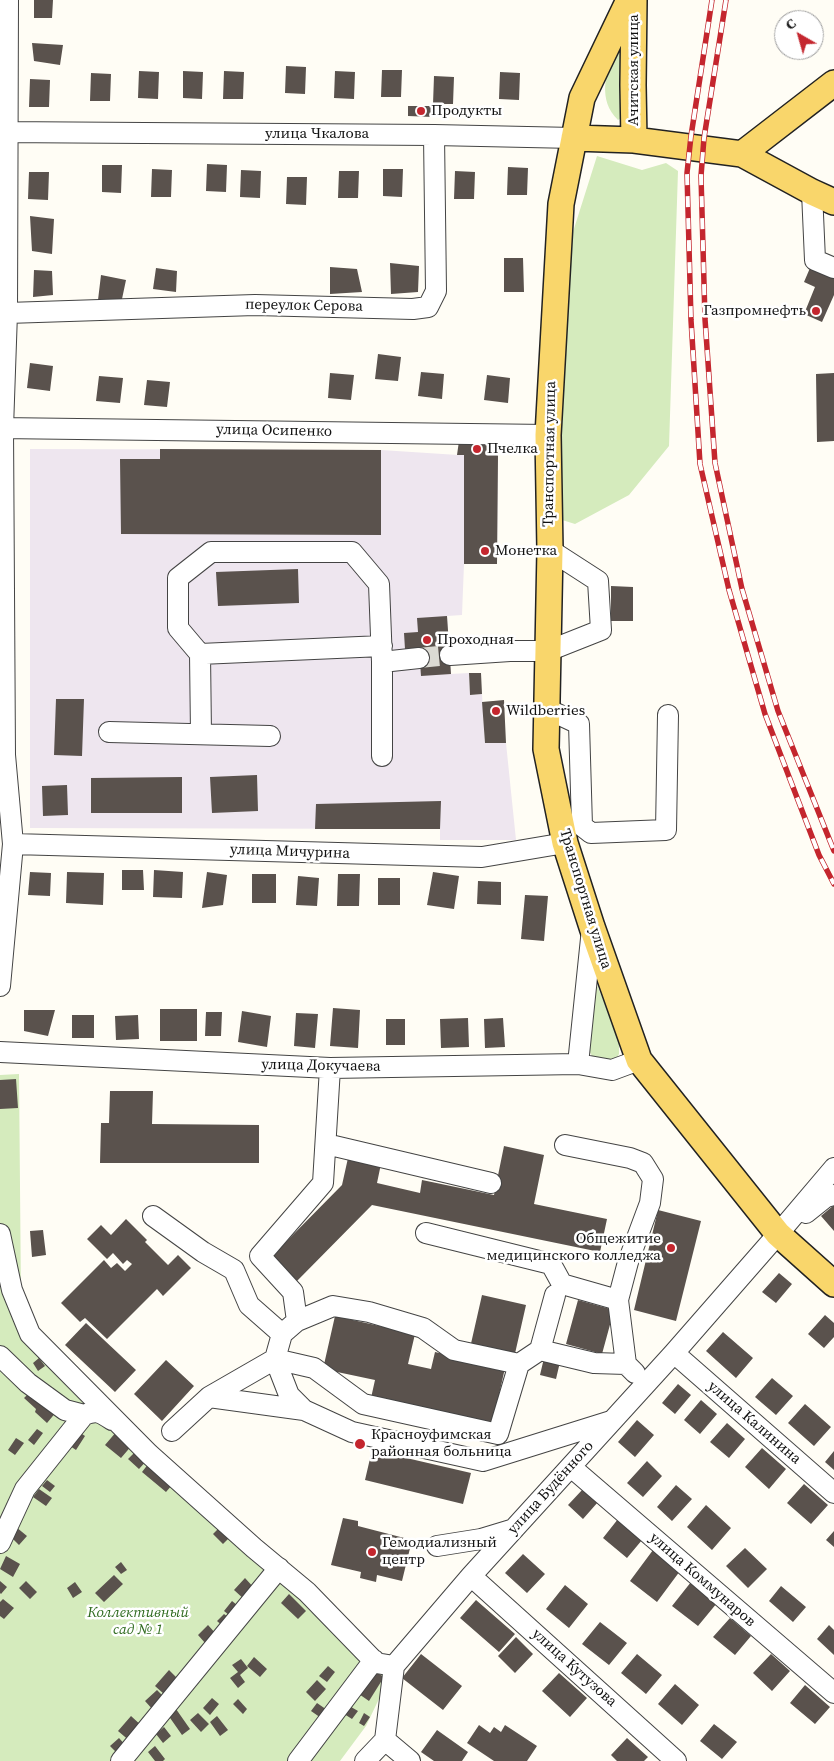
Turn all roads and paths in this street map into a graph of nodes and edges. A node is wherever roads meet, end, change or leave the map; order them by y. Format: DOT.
graph roads {
  1 [pos="8,0"];
  2 [pos="630,0"];
  3 [pos="634,0"];
  4 [pos="834,83"];
  5 [pos="4,132"];
  6 [pos="434,135"];
  7 [pos="574,138"];
  8 [pos="634,140"];
  9 [pos="742,154"];
  10 [pos="823,197"];
  11 [pos="834,268"];
  12 [pos="7,313"];
  13 [pos="2,428"];
  14 [pos="548,435"];
  15 [pos="550,550"];
  16 [pos="548,651"];
  17 [pos="200,654"];
  18 [pos="382,654"];
  19 [pos="450,655"];
  20 [pos="420,658"];
  21 [pos="547,709"];
  22 [pos="668,715"];
  23 [pos="109,732"];
  24 [pos="201,734"];
  25 [pos="270,736"];
  26 [pos="3,754"];
  27 [pos="382,756"];
  28 [pos="565,843"];
  29 [pos="13,844"];
  30 [pos="592,927"];
  31 [pos="0,986"];
  32 [pos="0,1052"];
  33 [pos="639,1060"];
  34 [pos="578,1064"];
  35 [pos="330,1068"];
  36 [pos="326,1144"];
  37 [pos="565,1145"];
  38 [pos="834,1168"];
  39 [pos="491,1183"];
  40 [pos="834,1195"];
  41 [pos="153,1216"];
  42 [pos="426,1233"];
  43 [pos="0,1234"];
  44 [pos="778,1234"];
  45 [pos="260,1256"];
  46 [pos="234,1270"];
  47 [pos="5,1283"];
  48 [pos="834,1284"];
  49 [pos="555,1295"];
  50 [pos="618,1300"];
  51 [pos="297,1321"];
  52 [pos="282,1334"];
  53 [pos="540,1350"];
  54 [pos="674,1353"];
  55 [pos="0,1356"];
  56 [pos="275,1359"];
  57 [pos="519,1364"];
  58 [pos="626,1364"];
  59 [pos="646,1384"];
  60 [pos="209,1397"];
  61 [pos="304,1410"];
  62 [pos="84,1415"];
  63 [pos="611,1421"];
  64 [pos="120,1424"];
  65 [pos="172,1431"];
  66 [pos="571,1467"];
  67 [pos="834,1493"];
  68 [pos="516,1528"];
  69 [pos="0,1543"];
  70 [pos="437,1546"];
  71 [pos="279,1568"];
  72 [pos="471,1576"];
  73 [pos="374,1660"];
  74 [pos="394,1666"];
  75 [pos="834,1693"];
  76 [pos="385,1740"];
  77 [pos="122,1761"];
  78 [pos="298,1761"];
  79 [pos="366,1761"];
  80 [pos="410,1761"];
  81 [pos="676,1761"];
  1 -- 5 [label="street"];
  2 -- 7 [label="main road, Ачитская улица"];
  3 -- 8 [label="main road, Ачитская улица"];
  4 -- 9 [label="main road"];
  5 -- 6 [label="street, улица Чкалова"];
  5 -- 12 [label="street"];
  6 -- 7 [label="street, улица Чкалова"];
  6 -- 12 [label="street, переулок Серова"];
  7 -- 8 [label="main road, улица Чкалова"];
  7 -- 14 [label="main road, Транспортная улица"];
  8 -- 9 [label="main road, улица Чкалова"];
  9 -- 10 [label="main road"];
  10 -- 11 [label="street"];
  12 -- 13 [label="street"];
  13 -- 14 [label="street, улица Осипенко"];
  13 -- 26 [label="street"];
  14 -- 15 [label="main road, Транспортная улица"];
  15 -- 16 [label="main road, Транспортная улица"];
  15 -- 16 [label="street"];
  16 -- 19 [label="street"];
  16 -- 21 [label="main road, Транспортная улица"];
  17 -- 18 [label="street"];
  17 -- 18 [label="street"];
  17 -- 24 [label="street"];
  18 -- 20 [label="street"];
  18 -- 27 [label="street"];
  21 -- 22 [label="street"];
  21 -- 28 [label="main road, Транспортная улица"];
  23 -- 24 [label="street"];
  24 -- 25 [label="street"];
  26 -- 29 [label="street"];
  28 -- 29 [label="street, улица Мичурина"];
  28 -- 30 [label="main road, Транспортная улица"];
  29 -- 31 [label="street"];
  30 -- 33 [label="main road, Транспортная улица"];
  30 -- 34 [label="street"];
  32 -- 35 [label="street, улица Докучаева"];
  33 -- 34 [label="street, улица Докучаева"];
  33 -- 44 [label="main road, Транспортная улица"];
  34 -- 35 [label="street, улица Докучаева"];
  35 -- 36 [label="street"];
  36 -- 39 [label="street"];
  36 -- 45 [label="street"];
  37 -- 50 [label="street"];
  38 -- 44 [label="street"];
  40 -- 44 [label="street"];
  41 -- 46 [label="street"];
  42 -- 50 [label="street"];
  43 -- 47 [label="street"];
  44 -- 48 [label="main road, Транспортная улица"];
  44 -- 54 [label="street, улица Будённого"];
  45 -- 46 [label="street"];
  45 -- 51 [label="street"];
  46 -- 52 [label="street"];
  47 -- 64 [label="street"];
  49 -- 53 [label="street"];
  50 -- 58 [label="street"];
  51 -- 52 [label="street"];
  51 -- 57 [label="street"];
  52 -- 56 [label="street"];
  53 -- 57 [label="street"];
  53 -- 58 [label="street"];
  54 -- 59 [label="street, улица Будённого"];
  54 -- 67 [label="street, улица Калинина"];
  55 -- 62 [label="street"];
  56 -- 57 [label="street"];
  56 -- 60 [label="street"];
  56 -- 61 [label="street"];
  58 -- 59 [label="street"];
  59 -- 63 [label="street, улица Будённого"];
  60 -- 61 [label="street"];
  60 -- 65 [label="street"];
  61 -- 63 [label="street"];
  62 -- 64 [label="street"];
  62 -- 69 [label="street"];
  63 -- 66 [label="street, улица Будённого"];
  64 -- 71 [label="street"];
  66 -- 68 [label="street, улица Будённого"];
  66 -- 75 [label="street, улица Коммунаров"];
  68 -- 70 [label="street"];
  68 -- 72 [label="street, улица Будённого"];
  71 -- 73 [label="street"];
  71 -- 77 [label="street"];
  72 -- 74 [label="street, улица Будённого"];
  72 -- 81 [label="street, улица Кутузова"];
  73 -- 74 [label="street"];
  73 -- 78 [label="street"];
  74 -- 76 [label="street"];
  76 -- 79 [label="street"];
  76 -- 80 [label="street"];
}
